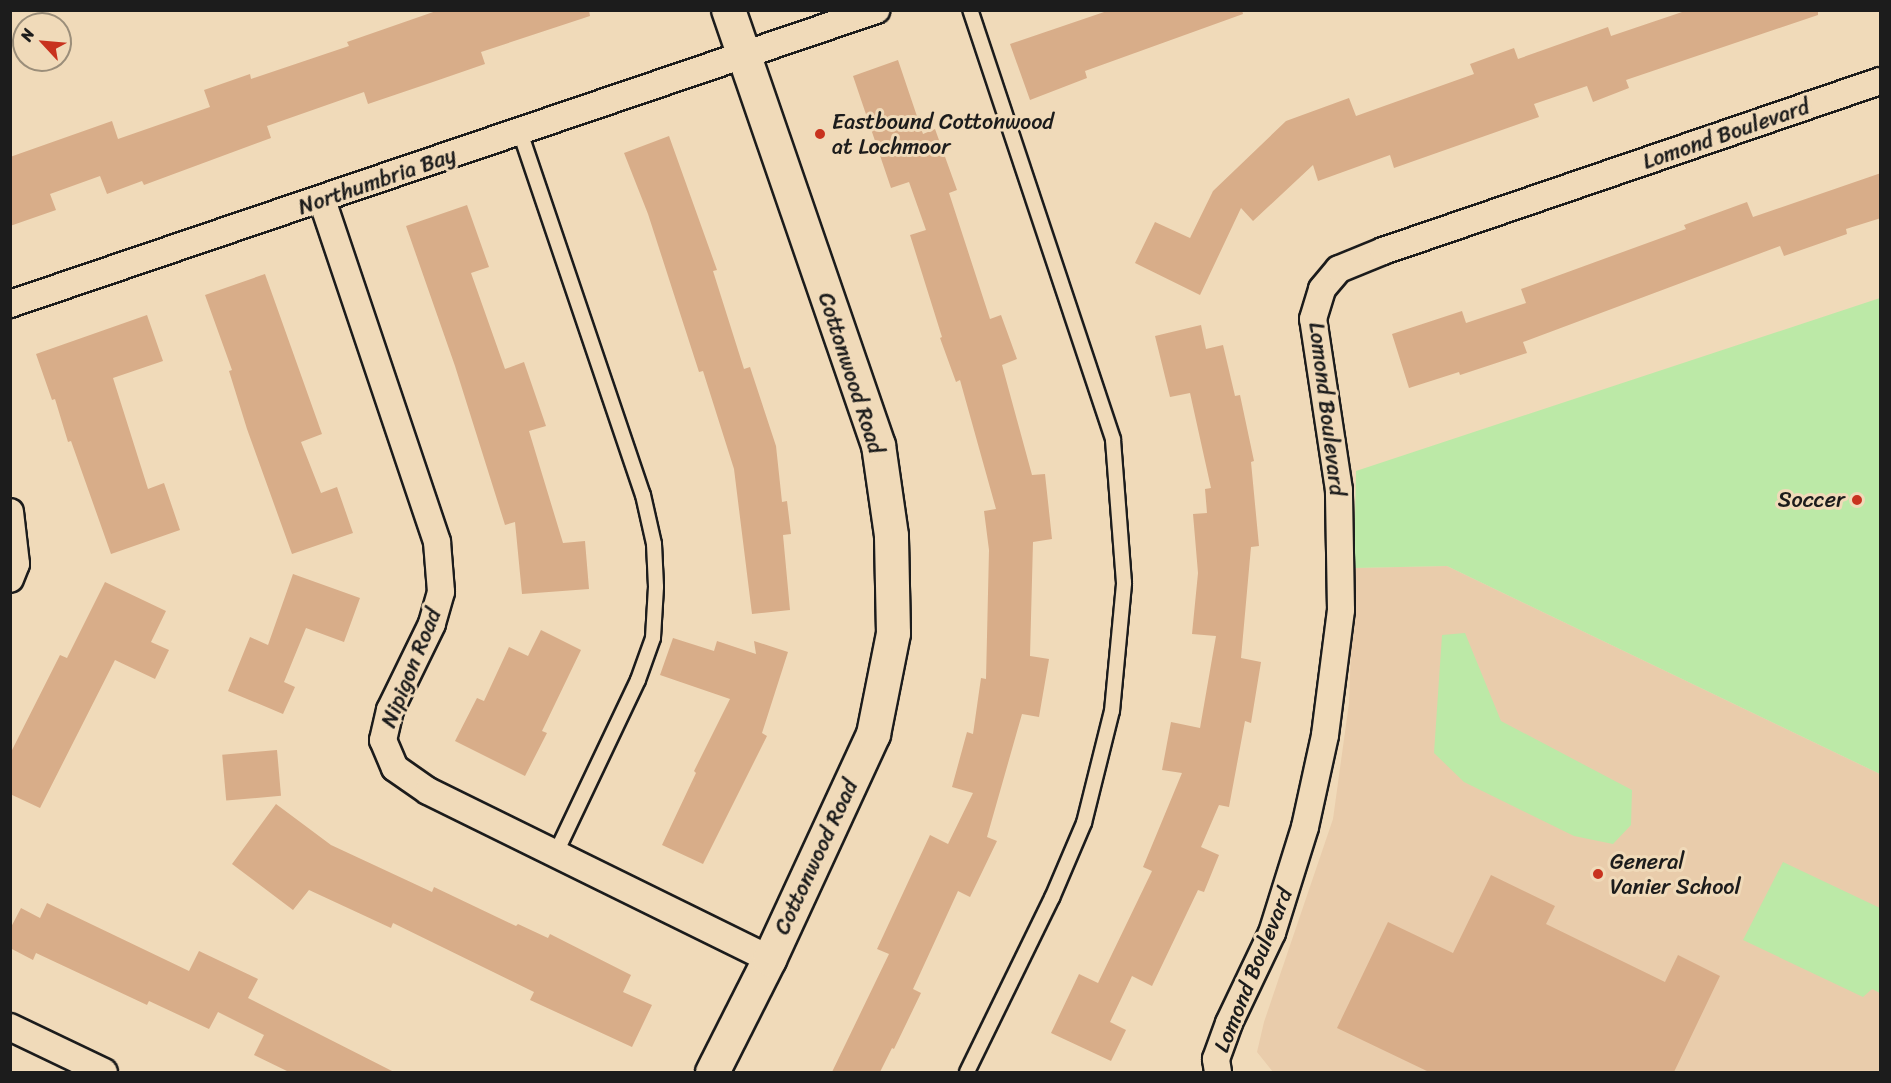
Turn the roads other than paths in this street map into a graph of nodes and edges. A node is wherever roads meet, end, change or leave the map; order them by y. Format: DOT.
graph roads {
  1 [pos="728,10"];
  2 [pos="876,10"];
  3 [pos="970,10"];
  4 [pos="742,56"];
  5 [pos="1881,81"];
  6 [pos="520,132"];
  7 [pos="322,201"];
  8 [pos="10,304"];
  9 [pos="10,512"];
  10 [pos="10,579"];
  11 [pos="555,855"];
  12 [pos="769,958"];
  13 [pos="10,1027"];
  14 [pos="104,1072"];
  15 [pos="712,1072"];
  16 [pos="967,1072"];
  17 [pos="1218,1072"];
  1 -- 4 [label="street, Cottonwood Road"];
  2 -- 4 [label="street, Northumbria Bay"];
  3 -- 16 [label="lane"];
  4 -- 6 [label="street, Northumbria Bay"];
  4 -- 12 [label="street, Cottonwood Road"];
  5 -- 17 [label="street, Lomond Boulevard"];
  6 -- 7 [label="street, Northumbria Bay"];
  6 -- 11 [label="lane"];
  7 -- 8 [label="street, Northumbria Bay"];
  7 -- 11 [label="street, Nipigon Road"];
  9 -- 10 [label="street"];
  11 -- 12 [label="street, Nipigon Road"];
  12 -- 15 [label="street, Cottonwood Road"];
  13 -- 14 [label="street"];
}
